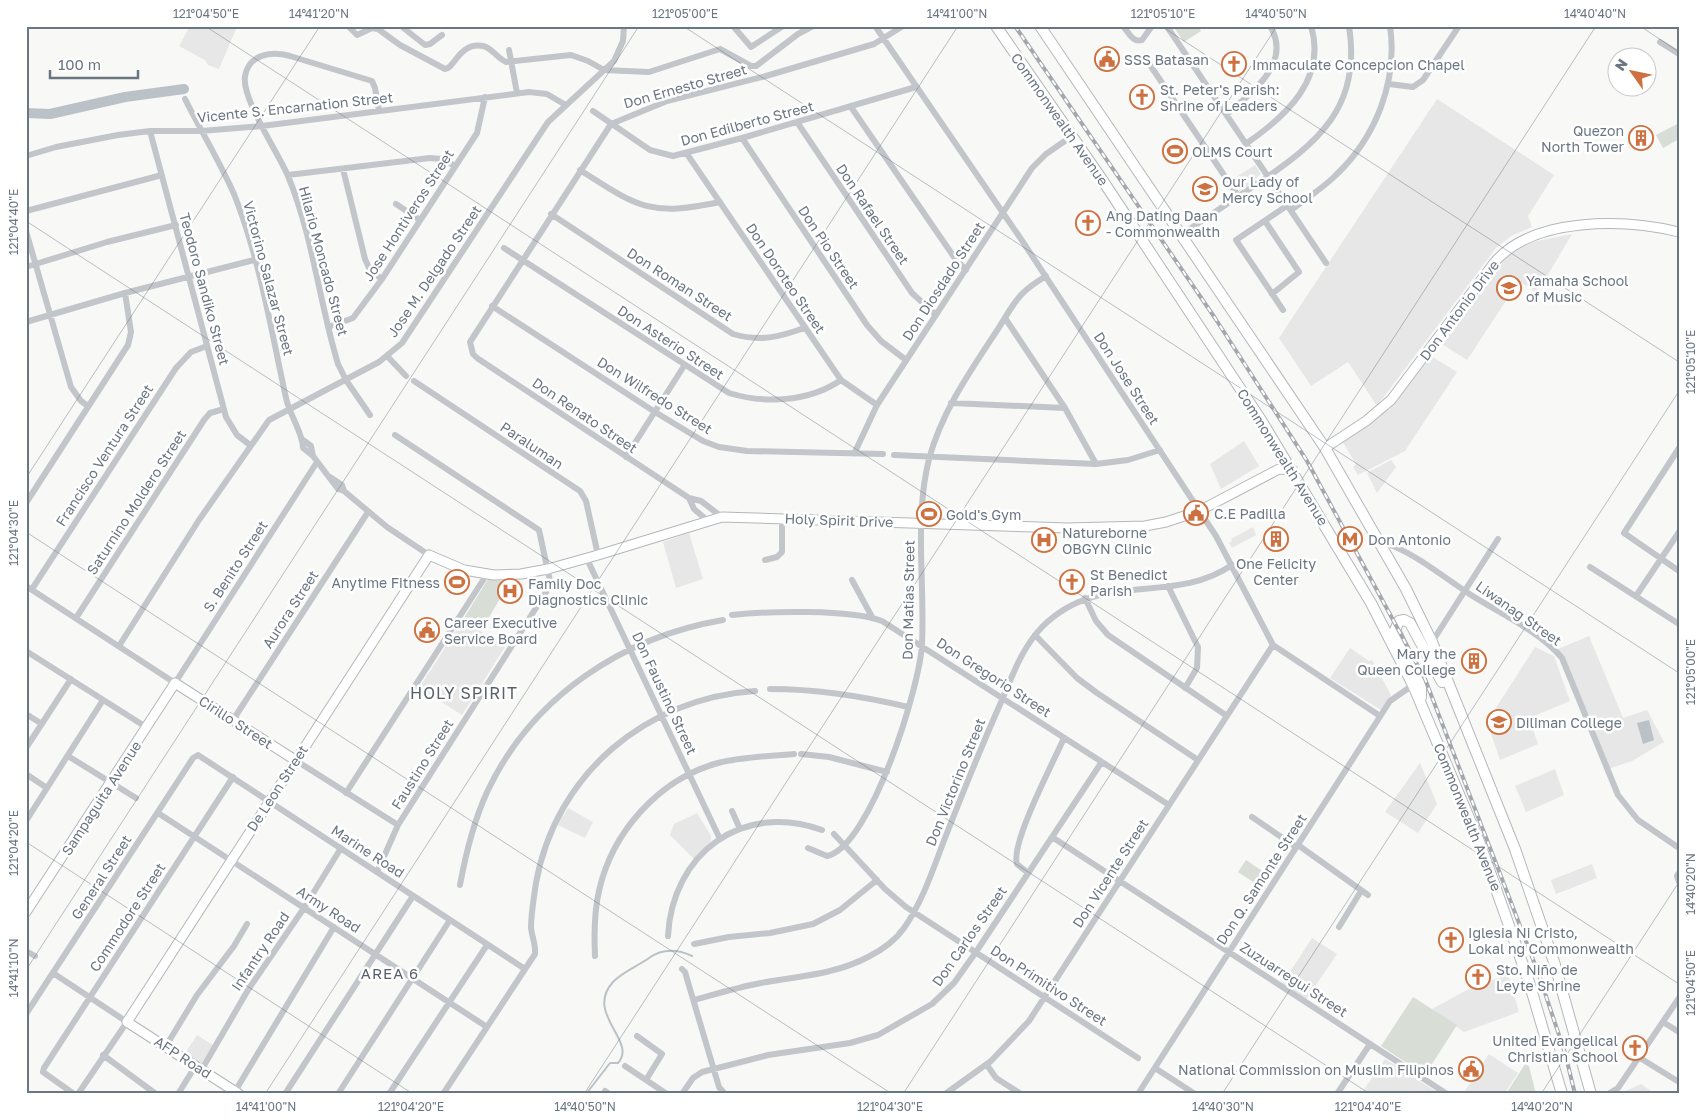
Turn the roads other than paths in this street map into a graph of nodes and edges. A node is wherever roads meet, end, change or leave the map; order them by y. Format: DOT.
graph roads {
  1 [pos="348,26"];
  2 [pos="400,26"];
  3 [pos="624,26"];
  4 [pos="733,26"];
  5 [pos="783,26"];
  6 [pos="813,26"];
  7 [pos="875,26"];
  8 [pos="903,26"];
  9 [pos="996,26"];
  10 [pos="1003,26"];
  11 [pos="1040,26"];
  12 [pos="1123,26"];
  13 [pos="1152,26"];
  14 [pos="1270,26"];
  15 [pos="1311,26"];
  16 [pos="1350,26"];
  17 [pos="1390,26"];
  18 [pos="1459,26"];
  19 [pos="1168,28"];
  20 [pos="442,35"];
  21 [pos="1004,38"];
  22 [pos="884,40"];
  23 [pos="1660,42"];
  24 [pos="509,50"];
  25 [pos="1679,54"];
  26 [pos="1144,56"];
  27 [pos="512,61"];
  28 [pos="604,70"];
  29 [pos="1390,84"];
  30 [pos="916,87"];
  31 [pos="517,93"];
  32 [pos="485,97"];
  33 [pos="185,99"];
  34 [pos="564,104"];
  35 [pos="851,107"];
  36 [pos="379,111"];
  37 [pos="593,111"];
  38 [pos="1227,114"];
  39 [pos="797,122"];
  40 [pos="611,124"];
  41 [pos="262,126"];
  42 [pos="150,131"];
  43 [pos="201,131"];
  44 [pos="1072,136"];
  45 [pos="742,138"];
  46 [pos="1247,143"];
  47 [pos="687,154"];
  48 [pos="26,156"];
  49 [pos="455,166"];
  50 [pos="343,169"];
  51 [pos="580,170"];
  52 [pos="162,175"];
  53 [pos="288,176"];
  54 [pos="1269,176"];
  55 [pos="1238,196"];
  56 [pos="720,202"];
  57 [pos="396,204"];
  58 [pos="1289,207"];
  59 [pos="26,211"];
  60 [pos="1002,212"];
  61 [pos="551,214"];
  62 [pos="420,220"];
  63 [pos="1265,221"];
  64 [pos="176,225"];
  65 [pos="26,231"];
  66 [pos="1679,232"];
  67 [pos="1181,235"];
  68 [pos="504,248"];
  69 [pos="254,260"];
  70 [pos="522,260"];
  71 [pos="1326,263"];
  72 [pos="36,264"];
  73 [pos="26,267"];
  74 [pos="966,270"];
  75 [pos="1046,276"];
  76 [pos="189,277"];
  77 [pos="382,279"];
  78 [pos="125,293"];
  79 [pos="1272,294"];
  80 [pos="492,306"];
  81 [pos="1283,310"];
  82 [pos="49,314"];
  83 [pos="936,314"];
  84 [pos="1006,318"];
  85 [pos="26,322"];
  86 [pos="328,327"];
  87 [pos="804,328"];
  88 [pos="207,346"];
  89 [pos="470,348"];
  90 [pos="388,357"];
  91 [pos="906,360"];
  92 [pos="684,366"];
  93 [pos="406,376"];
  94 [pos="346,380"];
  95 [pos="841,380"];
  96 [pos="414,381"];
  97 [pos="951,403"];
  98 [pos="878,405"];
  99 [pos="88,406"];
  100 [pos="288,408"];
  101 [pos="1065,408"];
  102 [pos="224,409"];
  103 [pos="655,412"];
  104 [pos="370,416"];
  105 [pos="395,435"];
  106 [pos="250,445"];
  107 [pos="1325,448"];
  108 [pos="1679,448"];
  109 [pos="1160,450"];
  110 [pos="854,454"];
  111 [pos="883,454"];
  112 [pos="894,455"];
  113 [pos="626,457"];
  114 [pos="1284,457"];
  115 [pos="930,458"];
  116 [pos="315,459"];
  117 [pos="1096,464"];
  118 [pos="1279,470"];
  119 [pos="1293,470"];
  120 [pos="689,498"];
  121 [pos="26,503"];
  122 [pos="1199,511"];
  123 [pos="368,512"];
  124 [pos="722,518"];
  125 [pos="782,518"];
  126 [pos="708,521"];
  127 [pos="922,523"];
  128 [pos="1679,532"];
  129 [pos="1498,539"];
  130 [pos="1380,541"];
  131 [pos="429,556"];
  132 [pos="598,556"];
  133 [pos="587,559"];
  134 [pos="1661,559"];
  135 [pos="765,560"];
  136 [pos="1232,565"];
  137 [pos="1590,567"];
  138 [pos="548,569"];
  139 [pos="1679,571"];
  140 [pos="487,574"];
  141 [pos="852,580"];
  142 [pos="1168,586"];
  143 [pos="29,587"];
  144 [pos="1466,591"];
  145 [pos="1636,596"];
  146 [pos="1085,598"];
  147 [pos="732,615"];
  148 [pos="872,617"];
  149 [pos="76,618"];
  150 [pos="722,620"];
  151 [pos="1679,624"];
  152 [pos="1036,635"];
  153 [pos="1432,642"];
  154 [pos="1273,645"];
  155 [pos="119,646"];
  156 [pos="922,646"];
  157 [pos="630,648"];
  158 [pos="26,651"];
  159 [pos="71,679"];
  160 [pos="175,683"];
  161 [pos="1413,685"];
  162 [pos="1185,688"];
  163 [pos="770,689"];
  164 [pos="756,691"];
  165 [pos="1003,698"];
  166 [pos="104,700"];
  167 [pos="908,706"];
  168 [pos="1422,706"];
  169 [pos="1460,713"];
  170 [pos="26,714"];
  171 [pos="661,715"];
  172 [pos="1227,716"];
  173 [pos="1380,716"];
  174 [pos="233,720"];
  175 [pos="42,724"];
  176 [pos="146,727"];
  177 [pos="1064,738"];
  178 [pos="26,748"];
  179 [pos="794,754"];
  180 [pos="802,754"];
  181 [pos="68,756"];
  182 [pos="198,756"];
  183 [pos="295,760"];
  184 [pos="1198,760"];
  185 [pos="1101,763"];
  186 [pos="887,772"];
  187 [pos="26,774"];
  188 [pos="690,774"];
  189 [pos="233,777"];
  190 [pos="109,781"];
  191 [pos="47,788"];
  192 [pos="346,793"];
  193 [pos="136,798"];
  194 [pos="269,801"];
  195 [pos="1169,805"];
  196 [pos="732,811"];
  197 [pos="158,813"];
  198 [pos="1252,817"];
  199 [pos="26,821"];
  200 [pos="398,825"];
  201 [pos="740,829"];
  202 [pos="822,830"];
  203 [pos="834,834"];
  204 [pos="194,836"];
  205 [pos="1052,837"];
  206 [pos="720,839"];
  207 [pos="844,844"];
  208 [pos="1297,846"];
  209 [pos="341,848"];
  210 [pos="808,848"];
  211 [pos="1679,848"];
  212 [pos="231,860"];
  213 [pos="377,872"];
  214 [pos="1028,873"];
  215 [pos="877,880"];
  216 [pos="1120,881"];
  217 [pos="460,885"];
  218 [pos="1361,891"];
  219 [pos="1368,895"];
  220 [pos="413,896"];
  221 [pos="304,908"];
  222 [pos="26,912"];
  223 [pos="914,912"];
  224 [pos="450,920"];
  225 [pos="247,924"];
  226 [pos="1339,926"];
  227 [pos="334,927"];
  228 [pos="668,936"];
  229 [pos="487,944"];
  230 [pos="694,944"];
  231 [pos="26,950"];
  232 [pos="976,952"];
  233 [pos="1229,952"];
  234 [pos="375,954"];
  235 [pos="34,956"];
  236 [pos="595,956"];
  237 [pos="525,969"];
  238 [pos="682,969"];
  239 [pos="53,974"];
  240 [pos="413,979"];
  241 [pos="90,997"];
  242 [pos="1045,997"];
  243 [pos="1679,998"];
  244 [pos="694,1000"];
  245 [pos="450,1003"];
  246 [pos="26,1014"];
  247 [pos="127,1022"];
  248 [pos="1663,1022"];
  249 [pos="487,1027"];
  250 [pos="1679,1032"];
  251 [pos="637,1036"];
  252 [pos="1370,1044"];
  253 [pos="166,1046"];
  254 [pos="103,1055"];
  255 [pos="1138,1058"];
  256 [pos="1640,1058"];
  257 [pos="987,1065"];
  258 [pos="624,1066"];
  259 [pos="199,1067"];
  260 [pos="1155,1068"];
  261 [pos="714,1069"];
  262 [pos="646,1080"];
  263 [pos="1679,1082"];
  264 [pos="236,1093"];
  265 [pos="74,1094"];
  266 [pos="78,1094"];
  267 [pos="156,1094"];
  268 [pos="178,1094"];
  269 [pos="284,1094"];
  270 [pos="338,1094"];
  271 [pos="389,1094"];
  272 [pos="444,1094"];
  273 [pos="667,1094"];
  274 [pos="682,1094"];
  275 [pos="725,1094"];
  276 [pos="946,1094"];
  277 [pos="1021,1094"];
  278 [pos="1138,1094"];
  279 [pos="1195,1094"];
  280 [pos="1337,1094"];
  281 [pos="1447,1094"];
  282 [pos="1562,1094"];
  283 [pos="1591,1094"];
  284 [pos="1608,1094"];
  1 -- 27 [label="street"];
  2 -- 20 [label="street"];
  3 -- 28 [label="street, Jose M. Delgado Street"];
  4 -- 5 [label="street"];
  6 -- 28 [label="street"];
  7 -- 22 [label="street, Don Jose Street"];
  8 -- 22 [label="street, Don Ernesto Street"];
  9 -- 21 [label="main road, Commonwealth Avenue"];
  10 -- 21 [label="main road"];
  11 -- 67 [label="main road"];
  12 -- 13 [label="street"];
  14 -- 38 [label="street"];
  15 -- 46 [label="street"];
  16 -- 54 [label="street"];
  17 -- 29 [label="street"];
  18 -- 29 [label="street"];
  19 -- 38 [label="street"];
  21 -- 44 [label="main road, Commonwealth Avenue"];
  22 -- 30 [label="street, Don Jose Street"];
  22 -- 40 [label="street, Don Ernesto Street"];
  23 -- 25 [label="street"];
  24 -- 27 [label="street"];
  26 -- 55 [label="street"];
  27 -- 28 [label="street"];
  27 -- 31 [label="street"];
  28 -- 34 [label="street, Jose M. Delgado Street"];
  29 -- 58 [label="street"];
  30 -- 35 [label="street, Don Edilberto Street"];
  30 -- 60 [label="street, Don Jose Street"];
  31 -- 32 [label="street, Vicente S. Encarnation Street"];
  31 -- 34 [label="street, Vicente S. Encarnation Street"];
  32 -- 36 [label="street, Vicente S. Encarnation Street"];
  32 -- 49 [label="street, Jose Hontiveros Street"];
  33 -- 43 [label="street, Victorino Salazar Street"];
  34 -- 90 [label="street, Jose M. Delgado Street"];
  35 -- 39 [label="street, Don Edilberto Street"];
  35 -- 74 [label="street"];
  36 -- 41 [label="street, Vicente S. Encarnation Street"];
  36 -- 41 [label="street, Hilario Moncado Street"];
  37 -- 40 [label="street, Don Edilberto Street"];
  38 -- 46 [label="street"];
  39 -- 45 [label="street, Don Edilberto Street"];
  39 -- 83 [label="street, Don Rafael Street"];
  40 -- 47 [label="street, Don Edilberto Street"];
  40 -- 51 [label="street, Don Ernesto Street"];
  41 -- 43 [label="street, Vicente S. Encarnation Street"];
  41 -- 53 [label="street, Hilario Moncado Street"];
  42 -- 43 [label="street, Vicente S. Encarnation Street"];
  42 -- 48 [label="street, Vicente S. Encarnation Street"];
  42 -- 52 [label="street, Teodoro Sandiko Street"];
  43 -- 69 [label="street, Victorino Salazar Street"];
  44 -- 60 [label="street, Don Diosdado Street"];
  44 -- 114 [label="main road, Commonwealth Avenue"];
  45 -- 47 [label="street, Don Edilberto Street"];
  45 -- 91 [label="street, Don Pio Street"];
  46 -- 54 [label="street"];
  47 -- 56 [label="street, Don Doroteo Street"];
  49 -- 50 [label="street"];
  49 -- 62 [label="street, Jose Hontiveros Street"];
  50 -- 53 [label="street"];
  50 -- 77 [label="street"];
  51 -- 56 [label="street"];
  51 -- 61 [label="street, Don Ernesto Street"];
  52 -- 59 [label="street"];
  52 -- 64 [label="street, Teodoro Sandiko Street"];
  53 -- 86 [label="street, Hilario Moncado Street"];
  54 -- 55 [label="street"];
  54 -- 58 [label="street"];
  55 -- 67 [label="street"];
  56 -- 87 [label="street, Don Doroteo Street"];
  57 -- 62 [label="street"];
  58 -- 63 [label="street"];
  58 -- 71 [label="street"];
  60 -- 74 [label="street, Don Diosdado Street"];
  60 -- 75 [label="street, Don Jose Street"];
  61 -- 70 [label="street, Don Ernesto Street"];
  61 -- 87 [label="street, Don Roman Street"];
  62 -- 77 [label="street, Jose Hontiveros Street"];
  63 -- 79 [label="street"];
  63 -- 79 [label="street"];
  64 -- 72 [label="street"];
  64 -- 76 [label="street, Teodoro Sandiko Street"];
  65 -- 72 [label="street"];
  66 -- 107 [label="main road, Don Antonio Drive"];
  67 -- 107 [label="main road"];
  68 -- 70 [label="street, Don Asterio Street"];
  69 -- 76 [label="street"];
  69 -- 100 [label="street, Victorino Salazar Street"];
  70 -- 80 [label="street, Don Ernesto Street"];
  70 -- 92 [label="street, Don Asterio Street"];
  72 -- 73 [label="street"];
  72 -- 82 [label="street"];
  74 -- 83 [label="street, Don Diosdado Street"];
  75 -- 84 [label="street, Don Matias Street"];
  75 -- 109 [label="street, Don Jose Street"];
  76 -- 78 [label="street"];
  76 -- 88 [label="street, Teodoro Sandiko Street"];
  77 -- 86 [label="street, Jose Hontiveros Street"];
  78 -- 82 [label="street"];
  78 -- 99 [label="street"];
  79 -- 81 [label="street"];
  80 -- 89 [label="street, Don Ernesto Street"];
  80 -- 103 [label="street, Don Wilfredo Street"];
  82 -- 85 [label="street"];
  82 -- 99 [label="street"];
  83 -- 91 [label="street, Don Diosdado Street"];
  84 -- 97 [label="street, Don Matias Street"];
  84 -- 101 [label="street"];
  86 -- 94 [label="street, Hilario Moncado Street"];
  87 -- 95 [label="street, Don Doroteo Street"];
  88 -- 102 [label="street, Teodoro Sandiko Street"];
  88 -- 143 [label="street, Francisco Ventura Street"];
  89 -- 113 [label="street, Don Renato Street"];
  90 -- 93 [label="street"];
  90 -- 94 [label="street, Jose M. Delgado Street"];
  91 -- 98 [label="street, Don Diosdado Street"];
  92 -- 95 [label="street, Don Asterio Street"];
  92 -- 103 [label="street"];
  94 -- 100 [label="street, Jose M. Delgado Street"];
  94 -- 104 [label="street, Hilario Moncado Street"];
  95 -- 98 [label="street, Don Doroteo Street"];
  96 -- 132 [label="street, Paraluman"];
  97 -- 101 [label="street"];
  97 -- 115 [label="street, Don Matias Street"];
  98 -- 110 [label="street, Don Diosdado Street"];
  99 -- 121 [label="street"];
  100 -- 106 [label="street, Jose M. Delgado Street"];
  100 -- 116 [label="street, Victorino Salazar Street"];
  101 -- 117 [label="street"];
  102 -- 106 [label="street, Teodoro Sandiko Street"];
  102 -- 149 [label="street, Saturnino Moldero Street"];
  103 -- 110 [label="street, Don Wilfredo Street"];
  103 -- 113 [label="street"];
  105 -- 138 [label="street, Faustino Street"];
  106 -- 155 [label="street, Jose M. Delgado Street"];
  107 -- 130 [label="main road"];
  108 -- 134 [label="street"];
  109 -- 117 [label="street"];
  109 -- 122 [label="street, Don Jose Street"];
  110 -- 111 [label="street, Don Wilfredo Street"];
  112 -- 115 [label="street"];
  113 -- 120 [label="street, Don Renato Street"];
  114 -- 118 [label="main road"];
  114 -- 119 [label="main road, Commonwealth Avenue"];
  115 -- 117 [label="street"];
  115 -- 127 [label="street, Don Matias Street"];
  116 -- 123 [label="street, Victorino Salazar Street"];
  116 -- 160 [label="street, S. Benito Street"];
  118 -- 119 [label="main road, Holy Spirit Drive"];
  118 -- 122 [label="main road, Holy Spirit Drive"];
  119 -- 161 [label="main road, Commonwealth Avenue"];
  120 -- 124 [label="street, Don Renato Street"];
  120 -- 126 [label="street, Don Renato Street"];
  122 -- 127 [label="main road, Holy Spirit Drive"];
  122 -- 136 [label="street, Don Jose Street"];
  123 -- 131 [label="street, Victorino Salazar Street"];
  123 -- 174 [label="street, Aurora Street"];
  124 -- 125 [label="main road, Holy Spirit Drive"];
  124 -- 126 [label="main road, Holy Spirit Drive"];
  125 -- 127 [label="main road, Holy Spirit Drive"];
  125 -- 135 [label="street"];
  126 -- 132 [label="main road, Holy Spirit Drive"];
  127 -- 156 [label="street, Don Matias Street"];
  128 -- 134 [label="street"];
  129 -- 144 [label="street"];
  130 -- 144 [label="street, Liwanag Street"];
  130 -- 153 [label="main road"];
  131 -- 140 [label="main road, Holy Spirit Drive"];
  131 -- 183 [label="main road, De Leon Street"];
  132 -- 133 [label="main road, Holy Spirit Drive"];
  133 -- 138 [label="main road, Holy Spirit Drive"];
  133 -- 157 [label="street, Don Faustino Street"];
  134 -- 139 [label="street"];
  134 -- 145 [label="street"];
  136 -- 142 [label="street, Don Victorino Street"];
  136 -- 154 [label="street, Don Jose Street"];
  137 -- 145 [label="street"];
  138 -- 140 [label="main road, Holy Spirit Drive"];
  138 -- 200 [label="street, Faustino Street"];
  140 -- 192 [label="street"];
  141 -- 148 [label="street"];
  142 -- 146 [label="street, Don Victorino Street"];
  142 -- 162 [label="street"];
  143 -- 149 [label="street"];
  144 -- 153 [label="street"];
  144 -- 211 [label="street, Liwanag Street"];
  145 -- 151 [label="street"];
  146 -- 152 [label="street, Don Victorino Street"];
  146 -- 162 [label="street"];
  147 -- 148 [label="street, Don Gregorio Street"];
  148 -- 156 [label="street, Don Gregorio Street"];
  149 -- 155 [label="street"];
  150 -- 157 [label="street"];
  152 -- 165 [label="street, Don Victorino Street"];
  152 -- 184 [label="street"];
  153 -- 169 [label="main road"];
  154 -- 172 [label="street, Don Vicente Street"];
  154 -- 173 [label="street, Don Jose Street"];
  155 -- 160 [label="street"];
  156 -- 165 [label="street, Don Gregorio Street"];
  156 -- 167 [label="street, Don Matias Street"];
  157 -- 171 [label="street, Don Faustino Street"];
  157 -- 217 [label="street"];
  158 -- 159 [label="street"];
  159 -- 166 [label="street"];
  159 -- 175 [label="street"];
  160 -- 174 [label="main road, Cirillo Street"];
  160 -- 176 [label="main road, Sampaguita Avenue"];
  161 -- 168 [label="main road, Commonwealth Avenue"];
  161 -- 173 [label="street, Don Q. Samonte Street"];
  162 -- 172 [label="street"];
  163 -- 167 [label="street"];
  164 -- 171 [label="street"];
  165 -- 177 [label="street, Don Gregorio Street"];
  165 -- 223 [label="street, Don Victorino Street"];
  166 -- 176 [label="street"];
  166 -- 181 [label="street"];
  167 -- 186 [label="street, Don Matias Street"];
  168 -- 169 [label="main road"];
  168 -- 282 [label="main road, Commonwealth Avenue"];
  169 -- 283 [label="main road"];
  170 -- 175 [label="street"];
  171 -- 188 [label="street, Don Faustino Street"];
  171 -- 237 [label="street"];
  172 -- 184 [label="street, Don Vicente Street"];
  173 -- 208 [label="street, Don Q. Samonte Street"];
  174 -- 183 [label="main road, Cirillo Street"];
  175 -- 178 [label="street"];
  176 -- 190 [label="main road, Sampaguita Avenue"];
  177 -- 185 [label="street, Don Gregorio Street"];
  177 -- 214 [label="street"];
  179 -- 188 [label="street"];
  180 -- 186 [label="street"];
  181 -- 190 [label="street"];
  181 -- 191 [label="street"];
  182 -- 189 [label="street, Marine Road"];
  182 -- 197 [label="street, General Street"];
  183 -- 192 [label="street, Cirillo Street"];
  183 -- 194 [label="main road, De Leon Street"];
  184 -- 195 [label="street, Don Vicente Street"];
  185 -- 195 [label="street, Don Gregorio Street"];
  185 -- 205 [label="street, Don Carlos Street"];
  186 -- 207 [label="street, Don Matias Street"];
  187 -- 191 [label="street"];
  188 -- 206 [label="street, Don Faustino Street"];
  188 -- 236 [label="street"];
  189 -- 194 [label="street, Marine Road"];
  189 -- 204 [label="street, Commodore Street"];
  190 -- 193 [label="street"];
  190 -- 222 [label="main road, Sampaguita Avenue"];
  191 -- 199 [label="street"];
  192 -- 200 [label="street, Cirillo Street"];
  194 -- 209 [label="street, Marine Road"];
  194 -- 212 [label="main road, De Leon Street"];
  195 -- 216 [label="street, Don Vicente Street"];
  196 -- 201 [label="street"];
  197 -- 204 [label="street, Army Road"];
  197 -- 239 [label="street, General Street"];
  198 -- 208 [label="street"];
  200 -- 213 [label="street, Faustino Street"];
  201 -- 202 [label="street"];
  201 -- 206 [label="street"];
  203 -- 207 [label="street, Don Primitivo Street"];
  204 -- 212 [label="street, Army Road"];
  204 -- 241 [label="street, Commodore Street"];
  205 -- 214 [label="street, Don Carlos Street"];
  205 -- 216 [label="street, Zuzuarregui Street"];
  206 -- 228 [label="street"];
  207 -- 210 [label="street, Don Matias Street"];
  207 -- 215 [label="street, Don Primitivo Street"];
  208 -- 218 [label="street"];
  208 -- 233 [label="street, Don Q. Samonte Street"];
  209 -- 213 [label="street, Marine Road"];
  209 -- 221 [label="street, Infantry Road"];
  212 -- 221 [label="street, Army Road"];
  212 -- 247 [label="main road, De Leon Street"];
  213 -- 220 [label="street, Marine Road"];
  214 -- 232 [label="street, Don Carlos Street"];
  215 -- 223 [label="street, Don Primitivo Street"];
  215 -- 230 [label="street"];
  216 -- 233 [label="street, Zuzuarregui Street"];
  216 -- 242 [label="street, Don Vicente Street"];
  218 -- 219 [label="street"];
  218 -- 226 [label="street"];
  220 -- 224 [label="street, Marine Road"];
  220 -- 234 [label="street"];
  221 -- 227 [label="street, Army Road"];
  221 -- 259 [label="street, Infantry Road"];
  223 -- 232 [label="street, Don Primitivo Street"];
  223 -- 244 [label="street, Don Victorino Street"];
  224 -- 229 [label="street, Marine Road"];
  224 -- 240 [label="street"];
  225 -- 253 [label="street"];
  227 -- 234 [label="street, Army Road"];
  227 -- 264 [label="street"];
  229 -- 237 [label="street, Marine Road"];
  229 -- 245 [label="street"];
  231 -- 235 [label="street"];
  232 -- 242 [label="street, Don Primitivo Street"];
  232 -- 261 [label="street, Don Carlos Street"];
  233 -- 252 [label="street, Zuzuarregui Street"];
  233 -- 260 [label="street, Don Q. Samonte Street"];
  234 -- 240 [label="street, Army Road"];
  234 -- 269 [label="street"];
  237 -- 249 [label="street"];
  238 -- 244 [label="street"];
  239 -- 241 [label="street"];
  239 -- 246 [label="street, General Street"];
  240 -- 245 [label="street, Army Road"];
  240 -- 270 [label="street"];
  241 -- 247 [label="street"];
  241 -- 265 [label="street, Commodore Street"];
  242 -- 255 [label="street, Don Primitivo Street"];
  242 -- 257 [label="street, Don Vicente Street"];
  243 -- 248 [label="street"];
  244 -- 261 [label="street"];
  245 -- 249 [label="street, Army Road"];
  245 -- 271 [label="street"];
  247 -- 253 [label="main road, AFP Road"];
  247 -- 254 [label="street"];
  248 -- 250 [label="street"];
  248 -- 256 [label="street"];
  249 -- 272 [label="street"];
  251 -- 262 [label="street"];
  252 -- 280 [label="street"];
  252 -- 281 [label="street, Zuzuarregui Street"];
  253 -- 259 [label="main road, AFP Road"];
  254 -- 266 [label="street"];
  254 -- 267 [label="street"];
  256 -- 263 [label="street"];
  256 -- 284 [label="street"];
  257 -- 276 [label="street, Don Vicente Street"];
  257 -- 277 [label="street"];
  258 -- 262 [label="street"];
  259 -- 264 [label="main road, AFP Road"];
  259 -- 268 [label="street, Infantry Road"];
  260 -- 278 [label="street, Don Q. Samonte Street"];
  260 -- 279 [label="street"];
  261 -- 274 [label="street, Don Carlos Street"];
  261 -- 275 [label="street"];
  262 -- 273 [label="street"];
}
